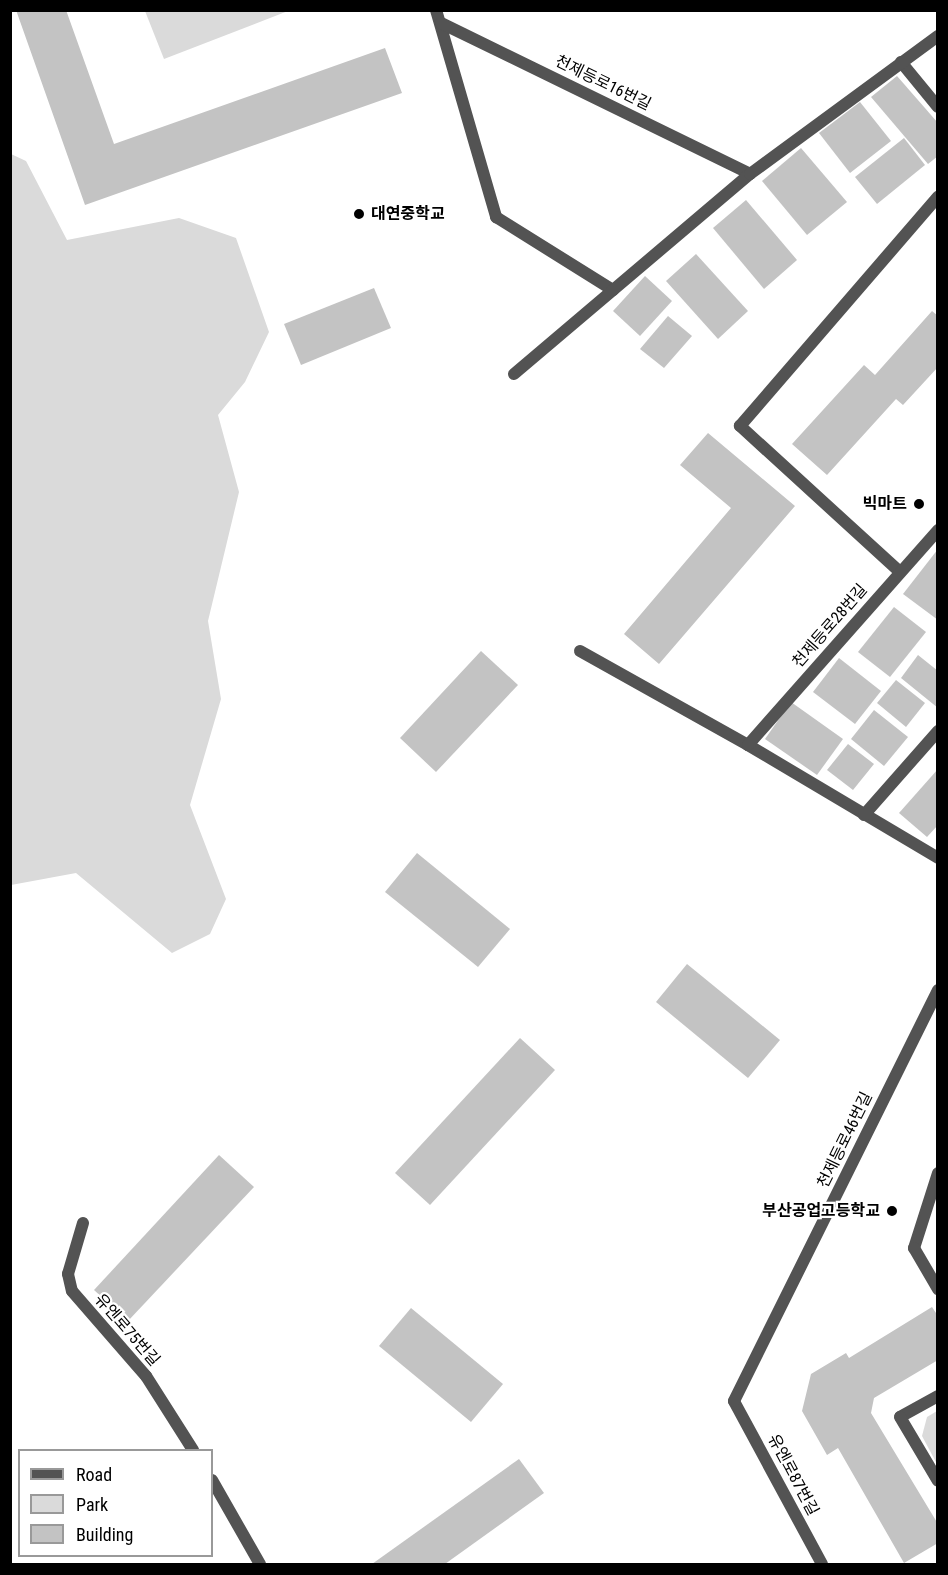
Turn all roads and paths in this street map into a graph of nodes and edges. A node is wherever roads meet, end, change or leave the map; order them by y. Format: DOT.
graph roads {
  1 [pos="439,17"];
  2 [pos="938,36"];
  3 [pos="901,62"];
  4 [pos="938,107"];
  5 [pos="750,174"];
  6 [pos="938,196"];
  7 [pos="613,290"];
  8 [pos="513,374"];
  9 [pos="938,530"];
  10 [pos="900,572"];
  11 [pos="580,651"];
  12 [pos="938,731"];
  13 [pos="748,745"];
  14 [pos="864,814"];
  15 [pos="938,858"];
  16 [pos="938,990"];
  17 [pos="938,1173"];
  18 [pos="83,1223"];
  19 [pos="938,1289"];
  20 [pos="938,1396"];
  21 [pos="734,1401"];
  22 [pos="192,1449"];
  23 [pos="938,1481"];
  24 [pos="213,1482"];
  25 [pos="260,1564"];
  26 [pos="822,1564"];
  1 -- 5 [label="street, 천제등로16번길"];
  1 -- 7 [label="street, 천제등로16번길"];
  2 -- 3 [label="street"];
  3 -- 4 [label="street"];
  3 -- 5 [label="street"];
  5 -- 7 [label="street"];
  6 -- 10 [label="street"];
  7 -- 8 [label="street"];
  9 -- 10 [label="street, 천제등로28번길"];
  10 -- 13 [label="street, 천제등로28번길"];
  11 -- 13 [label="street"];
  12 -- 14 [label="street"];
  13 -- 14 [label="street"];
  14 -- 15 [label="street"];
  16 -- 21 [label="street, 천제등로46번길"];
  17 -- 19 [label="street"];
  18 -- 22 [label="street, 유엔로75번길"];
  20 -- 23 [label="street"];
  21 -- 26 [label="street, 유엔로87번길"];
  24 -- 25 [label="street"];
}
